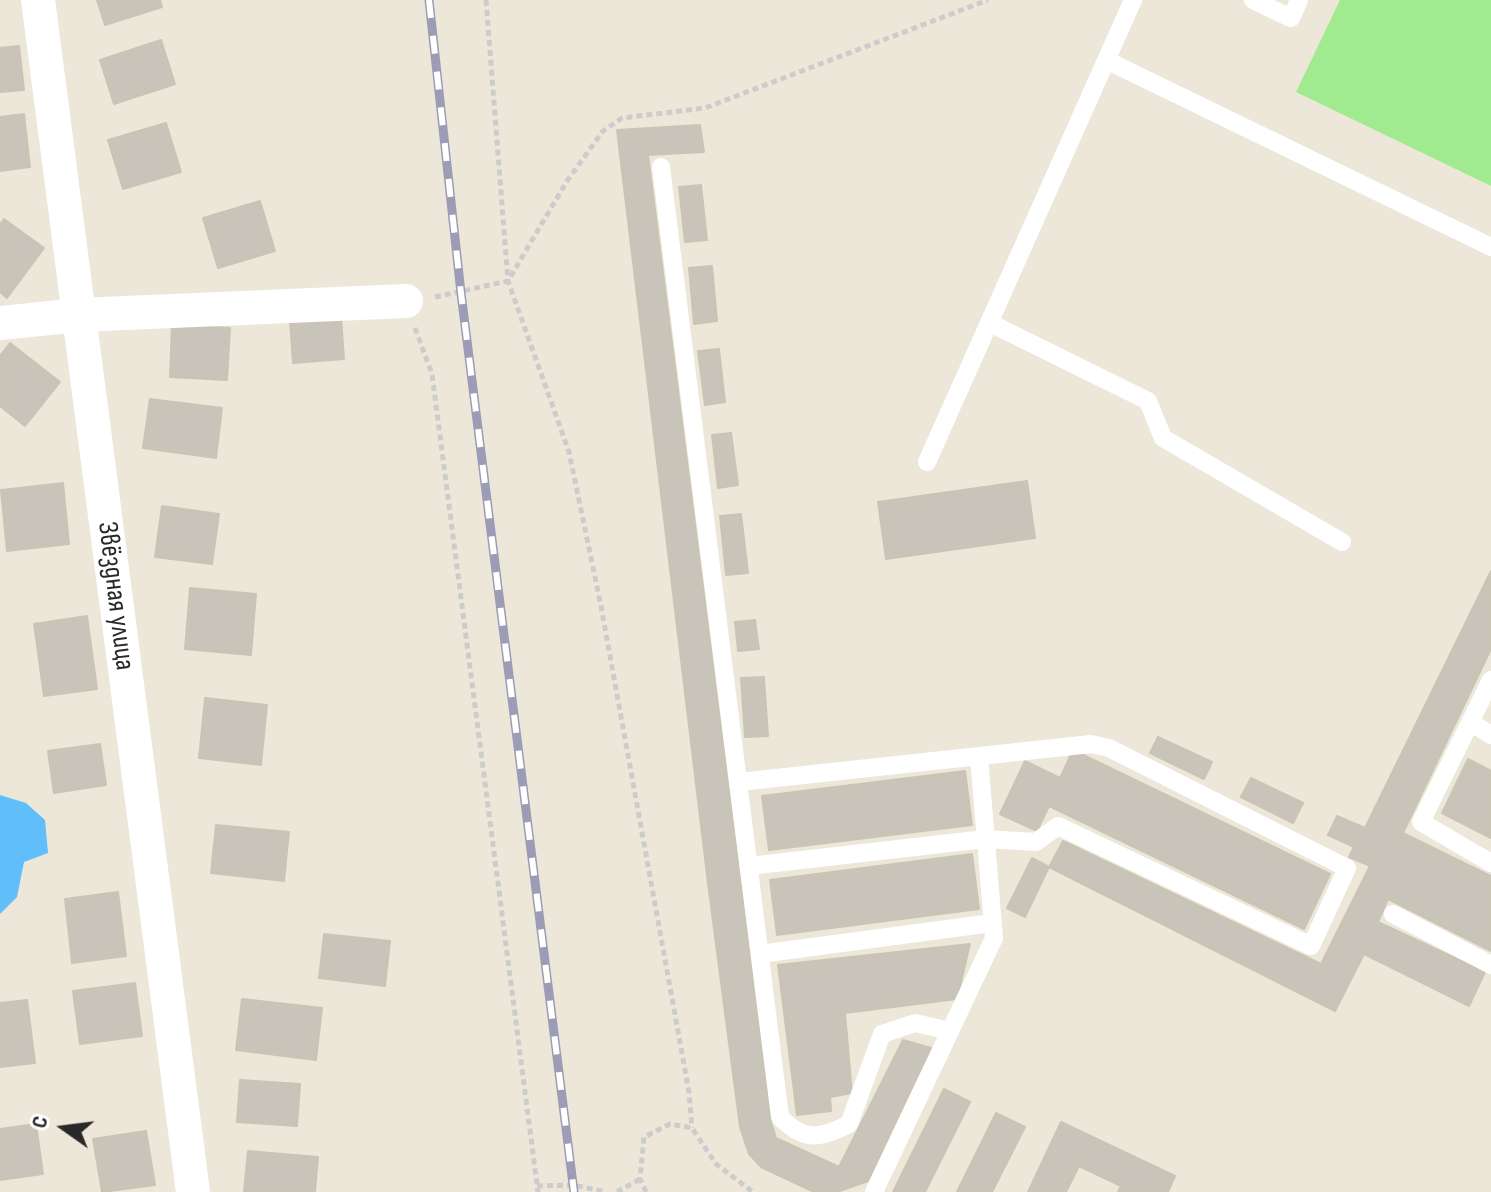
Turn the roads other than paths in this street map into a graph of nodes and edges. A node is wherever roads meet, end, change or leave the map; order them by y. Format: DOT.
graph roads {
  1 [pos="38,0"];
  2 [pos="1133,0"];
  3 [pos="1253,0"];
  4 [pos="1299,0"];
  5 [pos="1108,61"];
  6 [pos="661,167"];
  7 [pos="1491,247"];
  8 [pos="406,301"];
  9 [pos="79,315"];
  10 [pos="0,323"];
  11 [pos="990,323"];
  12 [pos="927,462"];
  13 [pos="1342,542"];
  14 [pos="1491,680"];
  15 [pos="1470,722"];
  16 [pos="1491,735"];
  17 [pos="979,757"];
  18 [pos="739,782"];
  19 [pos="985,839"];
  20 [pos="1491,863"];
  21 [pos="749,866"];
  22 [pos="1393,914"];
  23 [pos="992,923"];
  24 [pos="760,954"];
  25 [pos="1491,965"];
  26 [pos="950,1031"];
  27 [pos="193,1192"];
  28 [pos="874,1192"];
  1 -- 9 [label="street, Звёздная улица"];
  2 -- 5 [label="lane"];
  3 -- 4 [label="lane"];
  5 -- 7 [label="lane"];
  5 -- 11 [label="lane"];
  6 -- 18 [label="lane"];
  8 -- 9 [label="street"];
  9 -- 10 [label="street"];
  9 -- 27 [label="street, Звёздная улица"];
  11 -- 12 [label="lane"];
  11 -- 13 [label="lane"];
  14 -- 15 [label="lane"];
  15 -- 16 [label="lane"];
  15 -- 20 [label="lane"];
  17 -- 18 [label="lane"];
  17 -- 19 [label="lane"];
  17 -- 19 [label="lane"];
  18 -- 21 [label="lane"];
  19 -- 21 [label="lane"];
  19 -- 23 [label="lane"];
  21 -- 24 [label="lane"];
  22 -- 25 [label="lane"];
  23 -- 24 [label="lane"];
  23 -- 26 [label="lane"];
  24 -- 26 [label="lane"];
  26 -- 28 [label="lane"];
}
